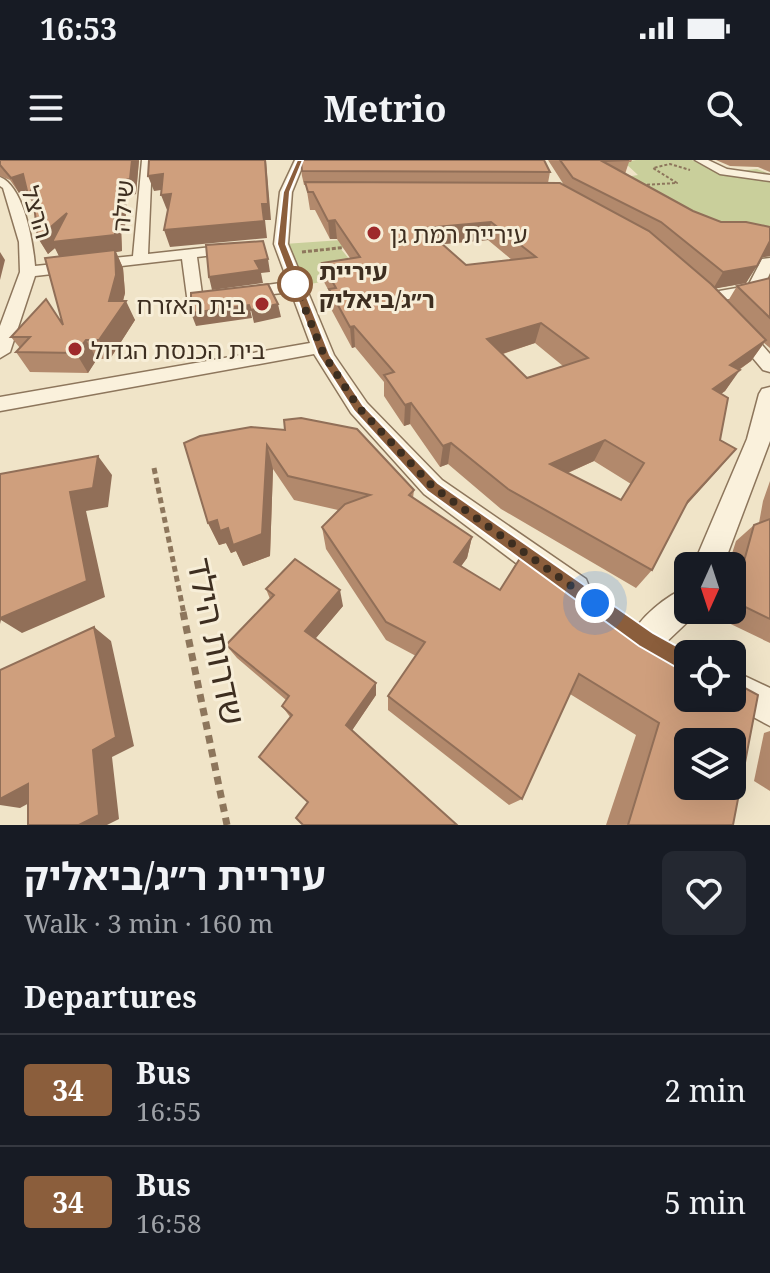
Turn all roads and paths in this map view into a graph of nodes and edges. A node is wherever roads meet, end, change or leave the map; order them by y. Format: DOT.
graph roads {
  1 [pos="147,160"];
  2 [pos="300,160"];
  3 [pos="700,160"];
  4 [pos="691,170"];
  5 [pos="770,178"];
  6 [pos="0,180"];
  7 [pos="632,189"];
  8 [pos="356,246"];
  9 [pos="272,247"];
  10 [pos="189,252"];
  11 [pos="140,257"];
  12 [pos="767,262"];
  13 [pos="28,272"];
  14 [pos="296,286"];
  15 [pos="323,351"];
  16 [pos="0,352"];
  17 [pos="770,366"];
  18 [pos="770,394"];
  19 [pos="0,404"];
  20 [pos="154,468"];
  21 [pos="714,552"];
  22 [pos="595,603"];
  23 [pos="674,608"];
  24 [pos="674,655"];
  25 [pos="746,695"];
  26 [pos="770,708"];
  27 [pos="227,825"];
  1 -- 11 [label="street, שילה"];
  2 -- 9 [label="street"];
  3 -- 5 [label="street"];
  4 -- 7 [label="path"];
  6 -- 13 [label="street, הרצל"];
  8 -- 9 [label="path"];
  9 -- 10 [label="street"];
  9 -- 14 [label="street"];
  10 -- 11 [label="street"];
  10 -- 14 [label="street"];
  11 -- 13 [label="street"];
  12 -- 17 [label="street"];
  13 -- 16 [label="street, הרצל"];
  14 -- 15 [label="street"];
  15 -- 19 [label="street"];
  15 -- 22 [label="street"];
  18 -- 21 [label="street"];
  20 -- 27 [label="path, שדרות הילד"];
  23 -- 24 [label="street"];
  25 -- 26 [label="street"];
}
